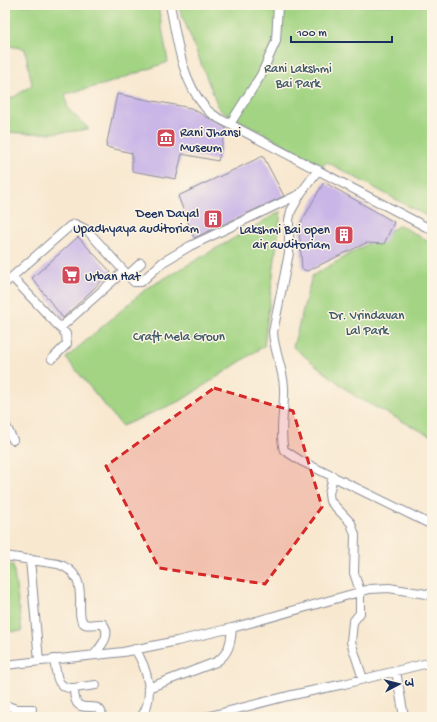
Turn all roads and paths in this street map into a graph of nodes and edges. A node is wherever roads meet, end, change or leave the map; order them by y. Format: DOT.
graph roads {
  1 [pos="170,5"];
  2 [pos="278,5"];
  3 [pos="230,124"];
  4 [pos="318,170"];
  5 [pos="301,193"];
  6 [pos="432,230"];
  7 [pos="141,263"];
  8 [pos="126,273"];
  9 [pos="12,277"];
  10 [pos="5,283"];
  11 [pos="60,328"];
  12 [pos="52,359"];
  13 [pos="5,424"];
  14 [pos="13,440"];
  15 [pos="333,476"];
  16 [pos="432,525"];
  17 [pos="5,556"];
  18 [pos="30,559"];
  19 [pos="360,591"];
  20 [pos="432,595"];
  21 [pos="232,628"];
  22 [pos="135,649"];
  23 [pos="94,655"];
  24 [pos="54,659"];
  25 [pos="40,661"];
  26 [pos="432,662"];
  27 [pos="5,665"];
  28 [pos="396,671"];
  29 [pos="363,679"];
  30 [pos="96,684"];
  31 [pos="74,688"];
  32 [pos="148,688"];
  33 [pos="5,704"];
  34 [pos="32,709"];
  35 [pos="102,717"];
  36 [pos="141,717"];
  37 [pos="206,717"];
  38 [pos="404,717"];
  1 -- 3 [label="street"];
  2 -- 3 [label="street"];
  3 -- 4 [label="street"];
  4 -- 5 [label="street"];
  4 -- 6 [label="street"];
  5 -- 8 [label="street"];
  5 -- 15 [label="street"];
  7 -- 8 [label="street"];
  8 -- 9 [label="street"];
  8 -- 11 [label="street"];
  9 -- 10 [label="street"];
  9 -- 11 [label="street"];
  11 -- 12 [label="street"];
  13 -- 14 [label="street"];
  15 -- 16 [label="street"];
  15 -- 19 [label="street"];
  17 -- 18 [label="street"];
  18 -- 23 [label="street"];
  18 -- 25 [label="street"];
  19 -- 20 [label="street"];
  19 -- 21 [label="street"];
  19 -- 29 [label="street"];
  21 -- 22 [label="street"];
  21 -- 32 [label="street"];
  22 -- 23 [label="street"];
  22 -- 32 [label="street"];
  23 -- 24 [label="street"];
  24 -- 25 [label="street"];
  24 -- 31 [label="street"];
  25 -- 27 [label="street"];
  26 -- 28 [label="street"];
  28 -- 29 [label="street"];
  28 -- 38 [label="street"];
  29 -- 37 [label="street"];
  30 -- 31 [label="street"];
  31 -- 35 [label="street"];
  32 -- 36 [label="street"];
  33 -- 34 [label="street"];
}
